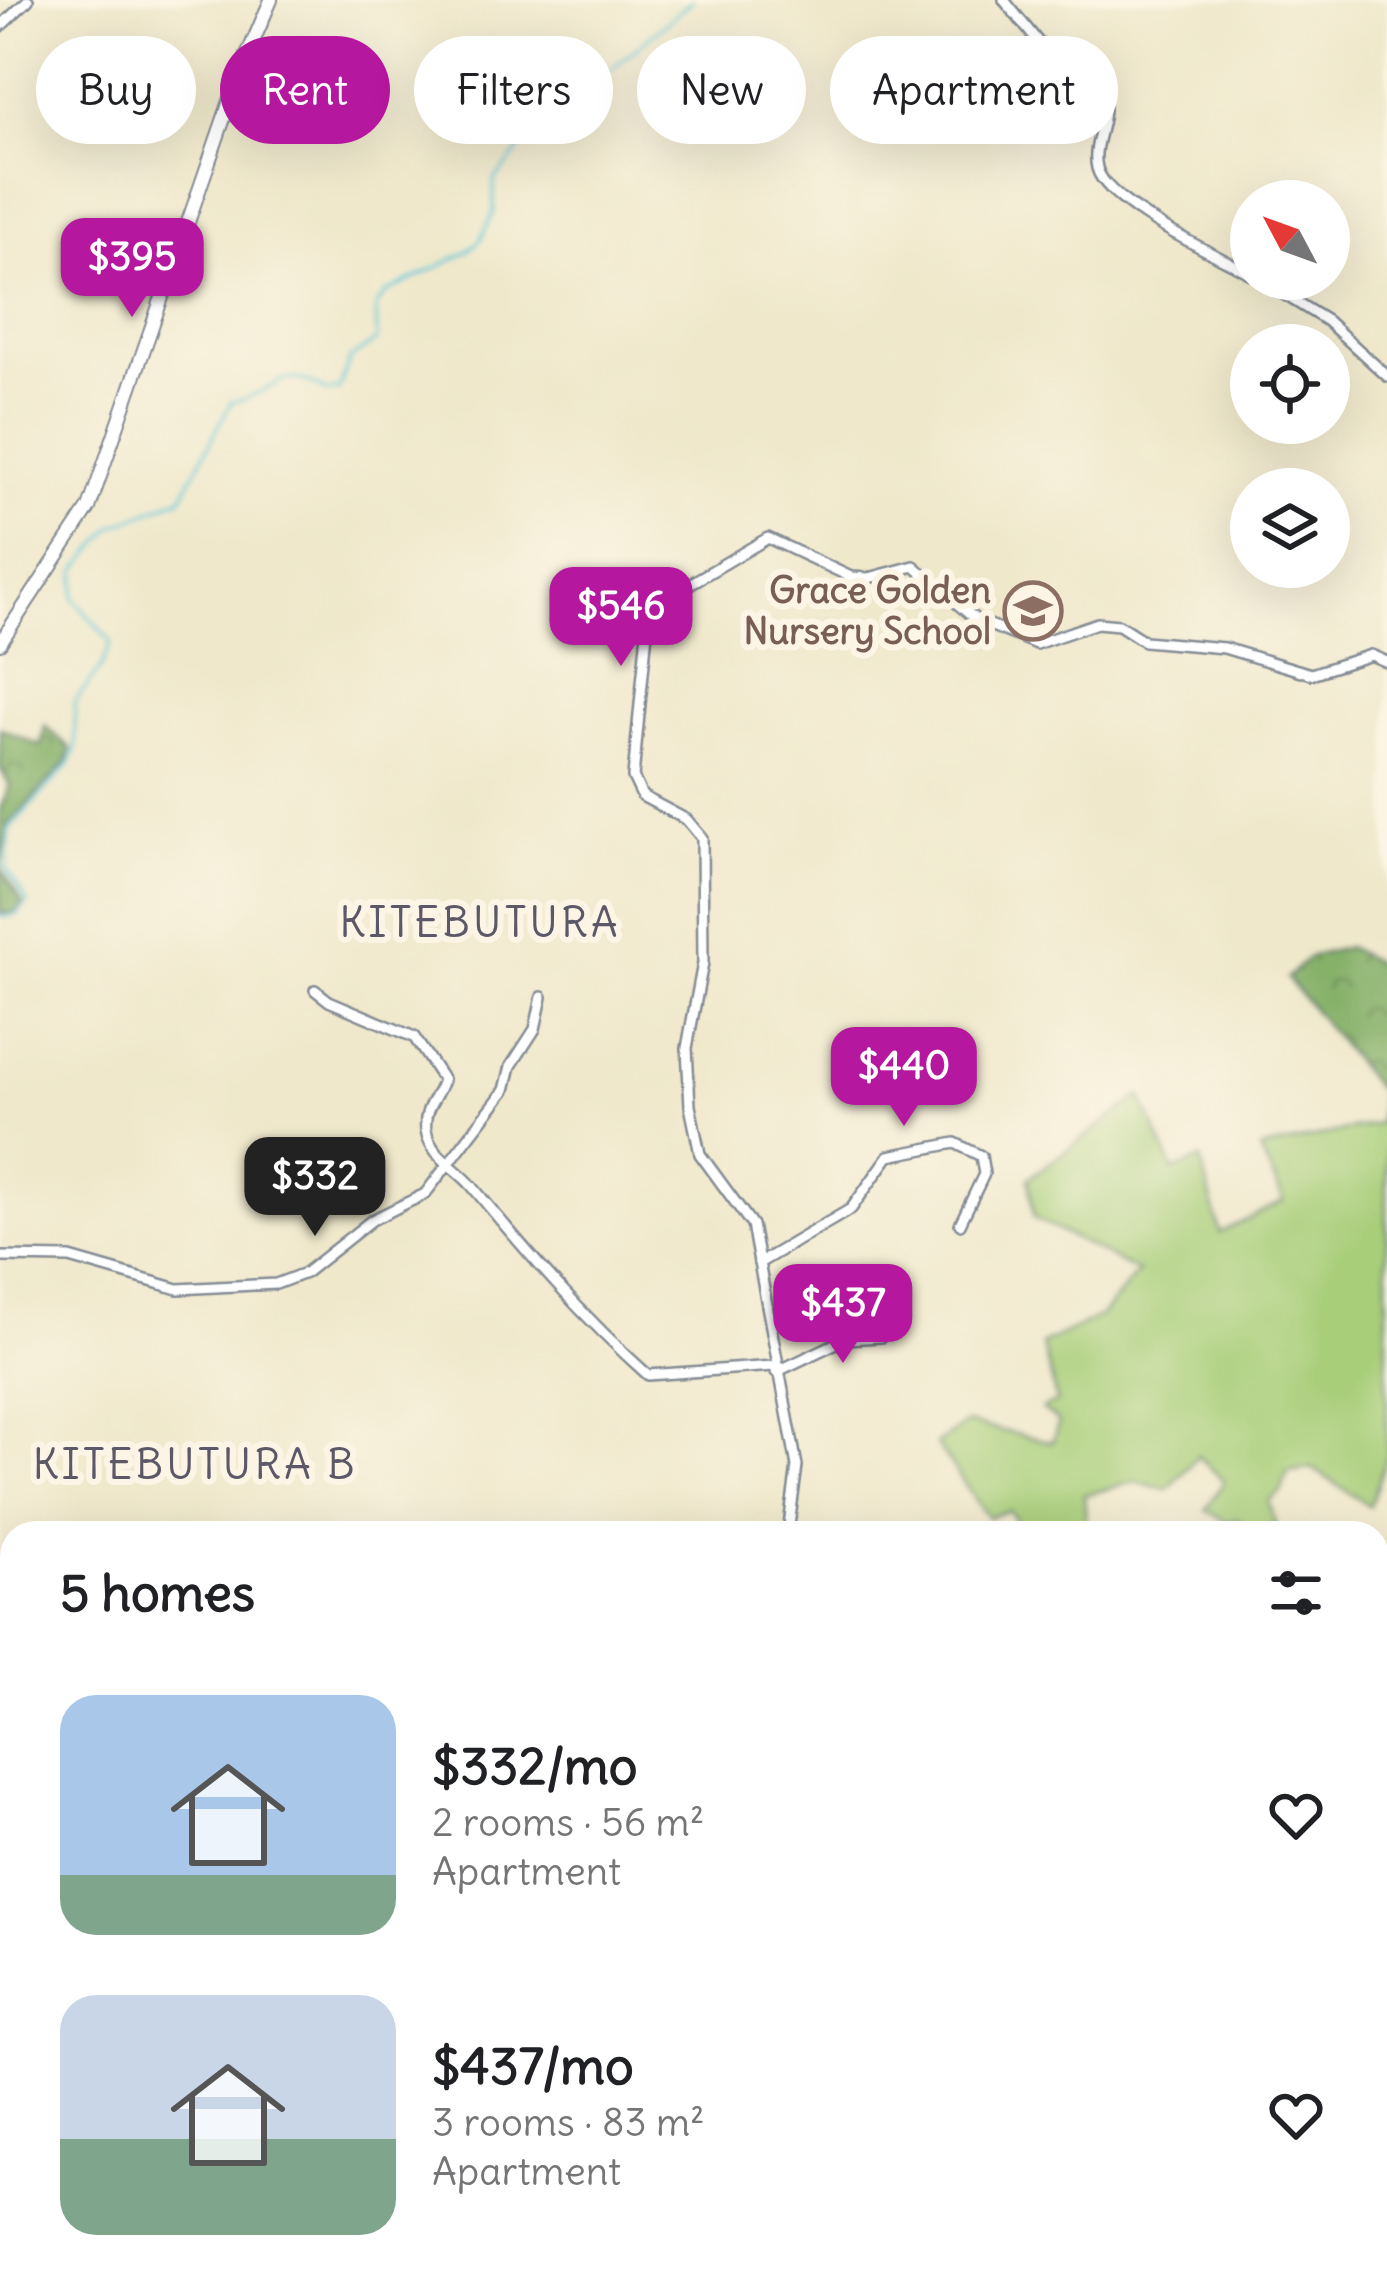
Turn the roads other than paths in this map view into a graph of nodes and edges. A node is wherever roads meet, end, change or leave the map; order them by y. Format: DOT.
graph roads {
  1 [pos="28,0"];
  2 [pos="271,0"];
  3 [pos="1004,0"];
  4 [pos="0,27"];
  5 [pos="1230,261"];
  6 [pos="1294,300"];
  7 [pos="1387,376"];
  8 [pos="0,643"];
  9 [pos="1387,662"];
  10 [pos="315,990"];
  11 [pos="542,997"];
  12 [pos="448,1165"];
  13 [pos="960,1224"];
  14 [pos="0,1257"];
  15 [pos="759,1263"];
  16 [pos="868,1303"];
  17 [pos="881,1337"];
  18 [pos="845,1339"];
  19 [pos="775,1369"];
  20 [pos="790,1521"];
  1 -- 4 [label="street"];
  2 -- 8 [label="street"];
  3 -- 5 [label="street"];
  6 -- 7 [label="street"];
  9 -- 15 [label="street"];
  10 -- 12 [label="street"];
  11 -- 12 [label="street"];
  12 -- 14 [label="street"];
  12 -- 19 [label="street"];
  13 -- 15 [label="street"];
  15 -- 19 [label="street"];
  16 -- 18 [label="street"];
  17 -- 18 [label="street"];
  18 -- 19 [label="street"];
  19 -- 20 [label="street"];
}
